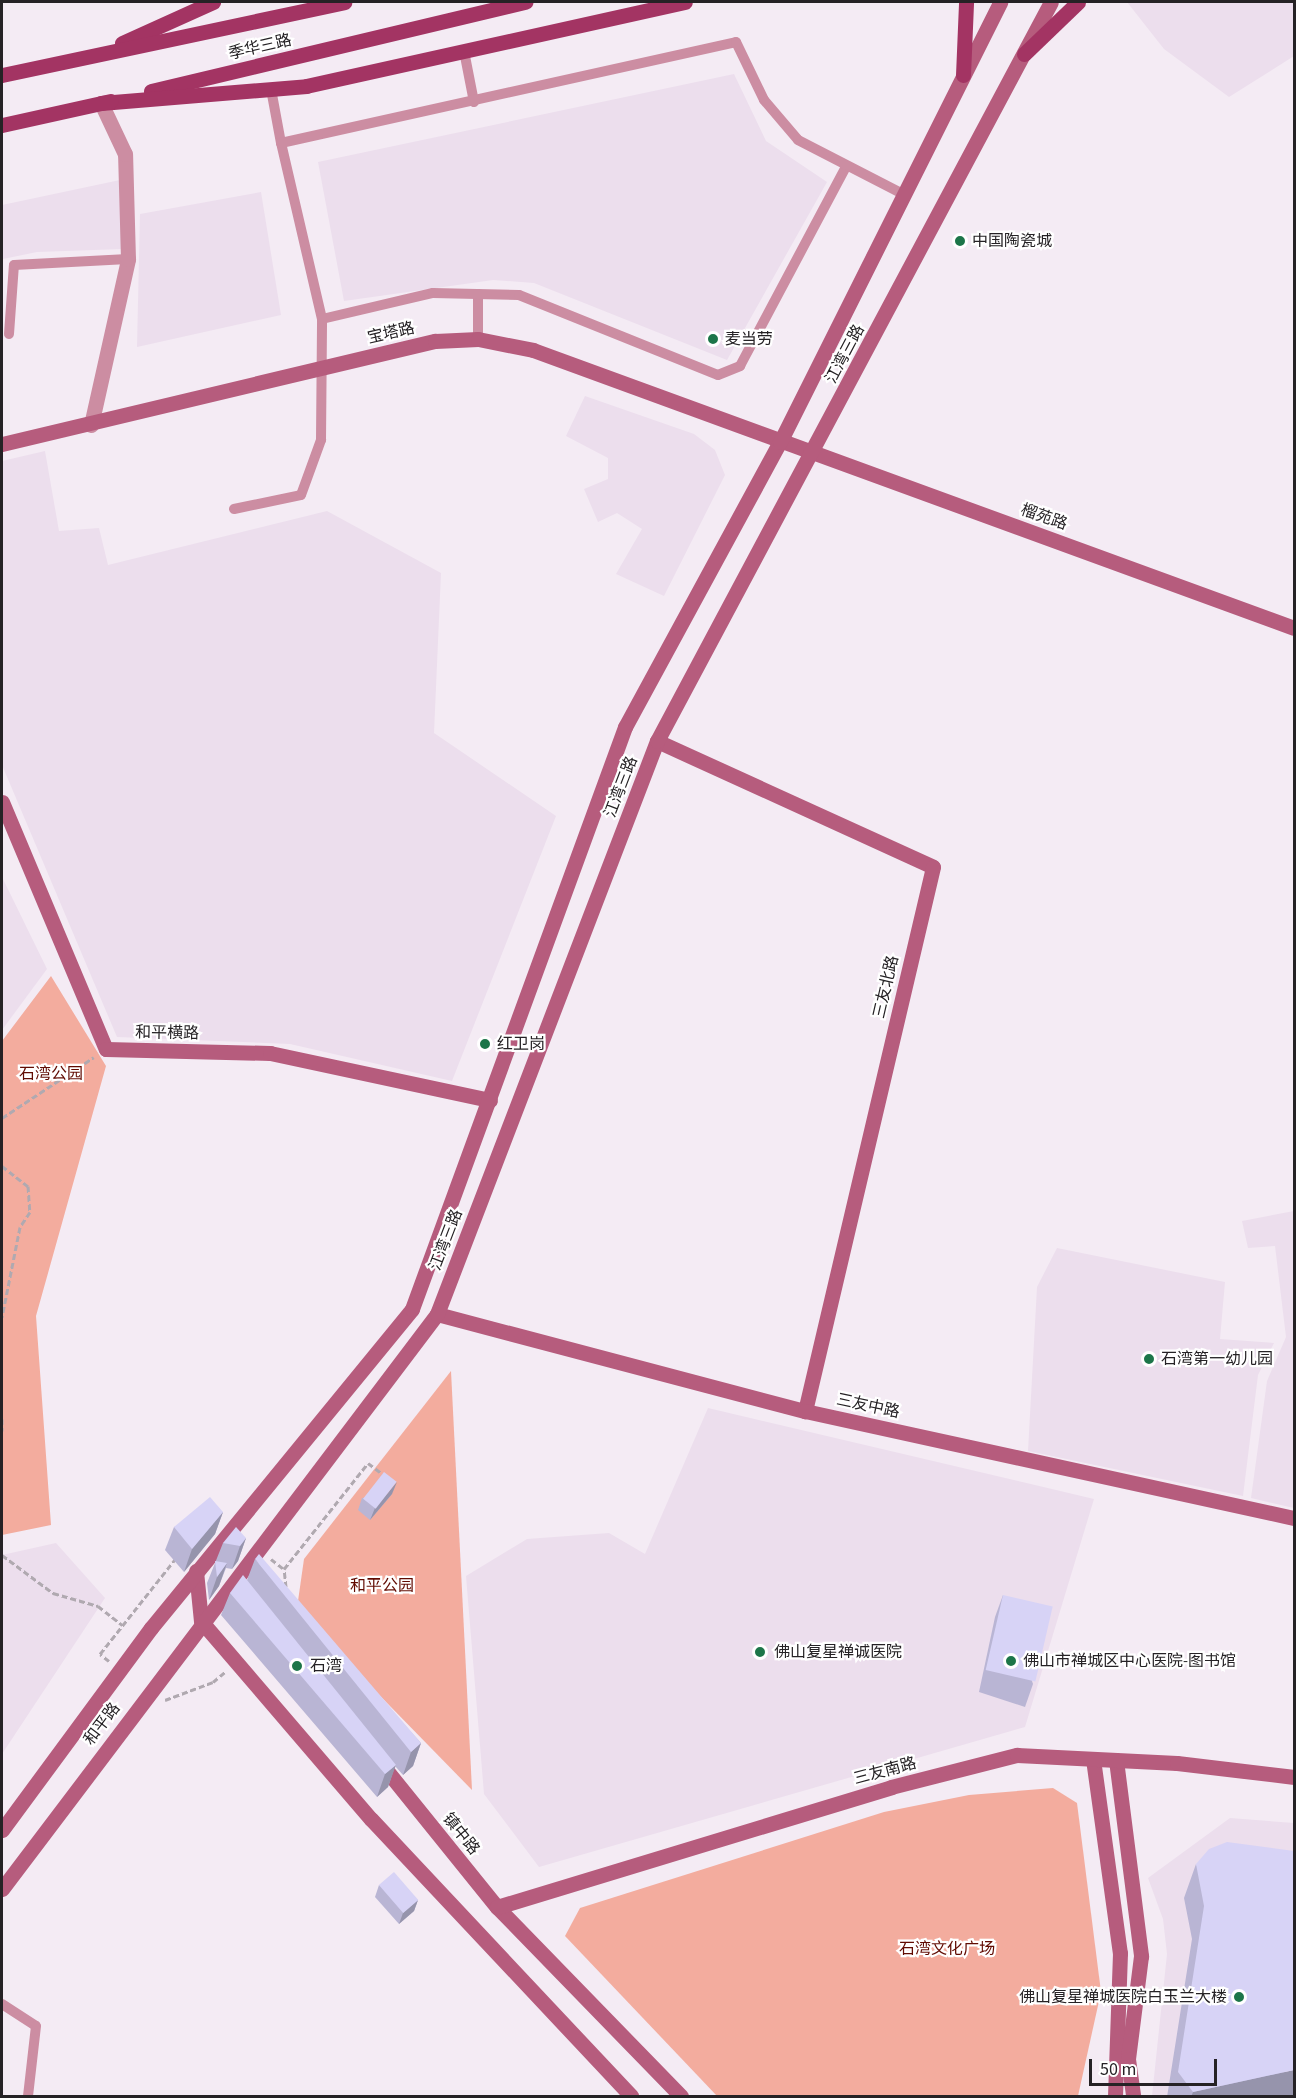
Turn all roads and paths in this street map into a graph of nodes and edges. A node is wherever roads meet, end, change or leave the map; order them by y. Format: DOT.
graph roads {
  1 [pos="213,2"];
  2 [pos="344,2"];
  3 [pos="526,2"];
  4 [pos="685,2"];
  5 [pos="966,2"];
  6 [pos="1000,2"];
  7 [pos="1051,2"];
  8 [pos="1078,2"];
  9 [pos="464,51"];
  10 [pos="1024,54"];
  11 [pos="94,55"];
  12 [pos="2,75"];
  13 [pos="963,75"];
  14 [pos="271,89"];
  15 [pos="474,102"];
  16 [pos="101,103"];
  17 [pos="2,125"];
  18 [pos="281,143"];
  19 [pos="846,167"];
  20 [pos="903,194"];
  21 [pos="128,259"];
  22 [pos="478,294"];
  23 [pos="322,319"];
  24 [pos="9,334"];
  25 [pos="478,339"];
  26 [pos="319,367"];
  27 [pos="91,425"];
  28 [pos="780,442"];
  29 [pos="2,444"];
  30 [pos="812,456"];
  31 [pos="234,509"];
  32 [pos="1294,628"];
  33 [pos="657,741"];
  34 [pos="2,802"];
  35 [pos="106,1049"];
  36 [pos="490,1100"];
  37 [pos="2,1118"];
  38 [pos="2,1166"];
  39 [pos="437,1314"];
  40 [pos="2,1317"];
  41 [pos="805,1411"];
  42 [pos="2,1419"];
  43 [pos="2,1431"];
  44 [pos="392,1481"];
  45 [pos="1294,1518"];
  46 [pos="181,1552"];
  47 [pos="2,1556"];
  48 [pos="196,1571"];
  49 [pos="232,1579"];
  50 [pos="286,1590"];
  51 [pos="245,1596"];
  52 [pos="201,1621"];
  53 [pos="123,1625"];
  54 [pos="100,1654"];
  55 [pos="236,1661"];
  56 [pos="162,1701"];
  57 [pos="369,1749"];
  58 [pos="1093,1759"];
  59 [pos="1116,1760"];
  60 [pos="1294,1777"];
  61 [pos="2,1830"];
  62 [pos="2,1889"];
  63 [pos="497,1907"];
  64 [pos="2,2004"];
  65 [pos="28,2097"];
  66 [pos="632,2097"];
  67 [pos="681,2097"];
  68 [pos="1115,2097"];
  69 [pos="1133,2097"];
  1 -- 11 [label="main road"];
  2 -- 11 [label="main road, 季华三路"];
  3 -- 16 [label="main road, 季华三路"];
  4 -- 9 [label="main road"];
  5 -- 13 [label="main road"];
  6 -- 13 [label="main road, 江湾三路"];
  7 -- 10 [label="main road, 江湾三路"];
  8 -- 10 [label="main road"];
  9 -- 14 [label="main road"];
  9 -- 15 [label="lane"];
  10 -- 30 [label="main road, 江湾三路"];
  11 -- 12 [label="main road, 季华三路"];
  13 -- 20 [label="main road, 江湾三路"];
  14 -- 16 [label="main road"];
  14 -- 18 [label="lane"];
  15 -- 18 [label="lane"];
  15 -- 19 [label="lane"];
  16 -- 17 [label="main road, 季华三路"];
  16 -- 21 [label="street"];
  18 -- 23 [label="lane"];
  19 -- 20 [label="lane"];
  19 -- 22 [label="lane"];
  20 -- 28 [label="main road, 江湾三路"];
  21 -- 24 [label="lane"];
  21 -- 27 [label="street"];
  22 -- 23 [label="lane"];
  22 -- 25 [label="lane"];
  23 -- 26 [label="lane"];
  25 -- 26 [label="main road, 宝塔路"];
  25 -- 28 [label="main road, 宝塔路"];
  26 -- 27 [label="main road, 宝塔路"];
  26 -- 31 [label="lane"];
  27 -- 29 [label="main road, 宝塔路"];
  28 -- 30 [label="main road, 榴苑路"];
  28 -- 36 [label="main road, 江湾三路"];
  30 -- 32 [label="main road, 榴苑路"];
  30 -- 33 [label="main road, 江湾三路"];
  33 -- 39 [label="main road, 江湾三路"];
  33 -- 41 [label="main road, 三友北路"];
  34 -- 35 [label="main road"];
  35 -- 36 [label="main road, 和平横路"];
  35 -- 37 [label="path"];
  36 -- 48 [label="main road, 江湾三路"];
  38 -- 40 [label="path"];
  39 -- 41 [label="main road, 三友中路"];
  39 -- 49 [label="main road, 江湾三路"];
  41 -- 45 [label="main road, 三友中路"];
  42 -- 43 [label="path"];
  44 -- 50 [label="path"];
  46 -- 53 [label="path"];
  47 -- 53 [label="path"];
  48 -- 49 [label="main road"];
  48 -- 52 [label="main road"];
  48 -- 61 [label="main road, 和平路"];
  49 -- 51 [label="main road"];
  49 -- 52 [label="main road, 和平路"];
  52 -- 55 [label="main road"];
  52 -- 62 [label="main road, 和平路"];
  53 -- 54 [label="path"];
  55 -- 56 [label="path"];
  55 -- 66 [label="main road"];
  57 -- 63 [label="main road, 镇中路"];
  58 -- 59 [label="main road, 三友南路"];
  58 -- 63 [label="main road, 三友南路"];
  58 -- 68 [label="main road"];
  59 -- 60 [label="main road, 三友南路"];
  59 -- 69 [label="main road"];
  63 -- 67 [label="main road, 镇中路"];
  64 -- 65 [label="lane"];
}
